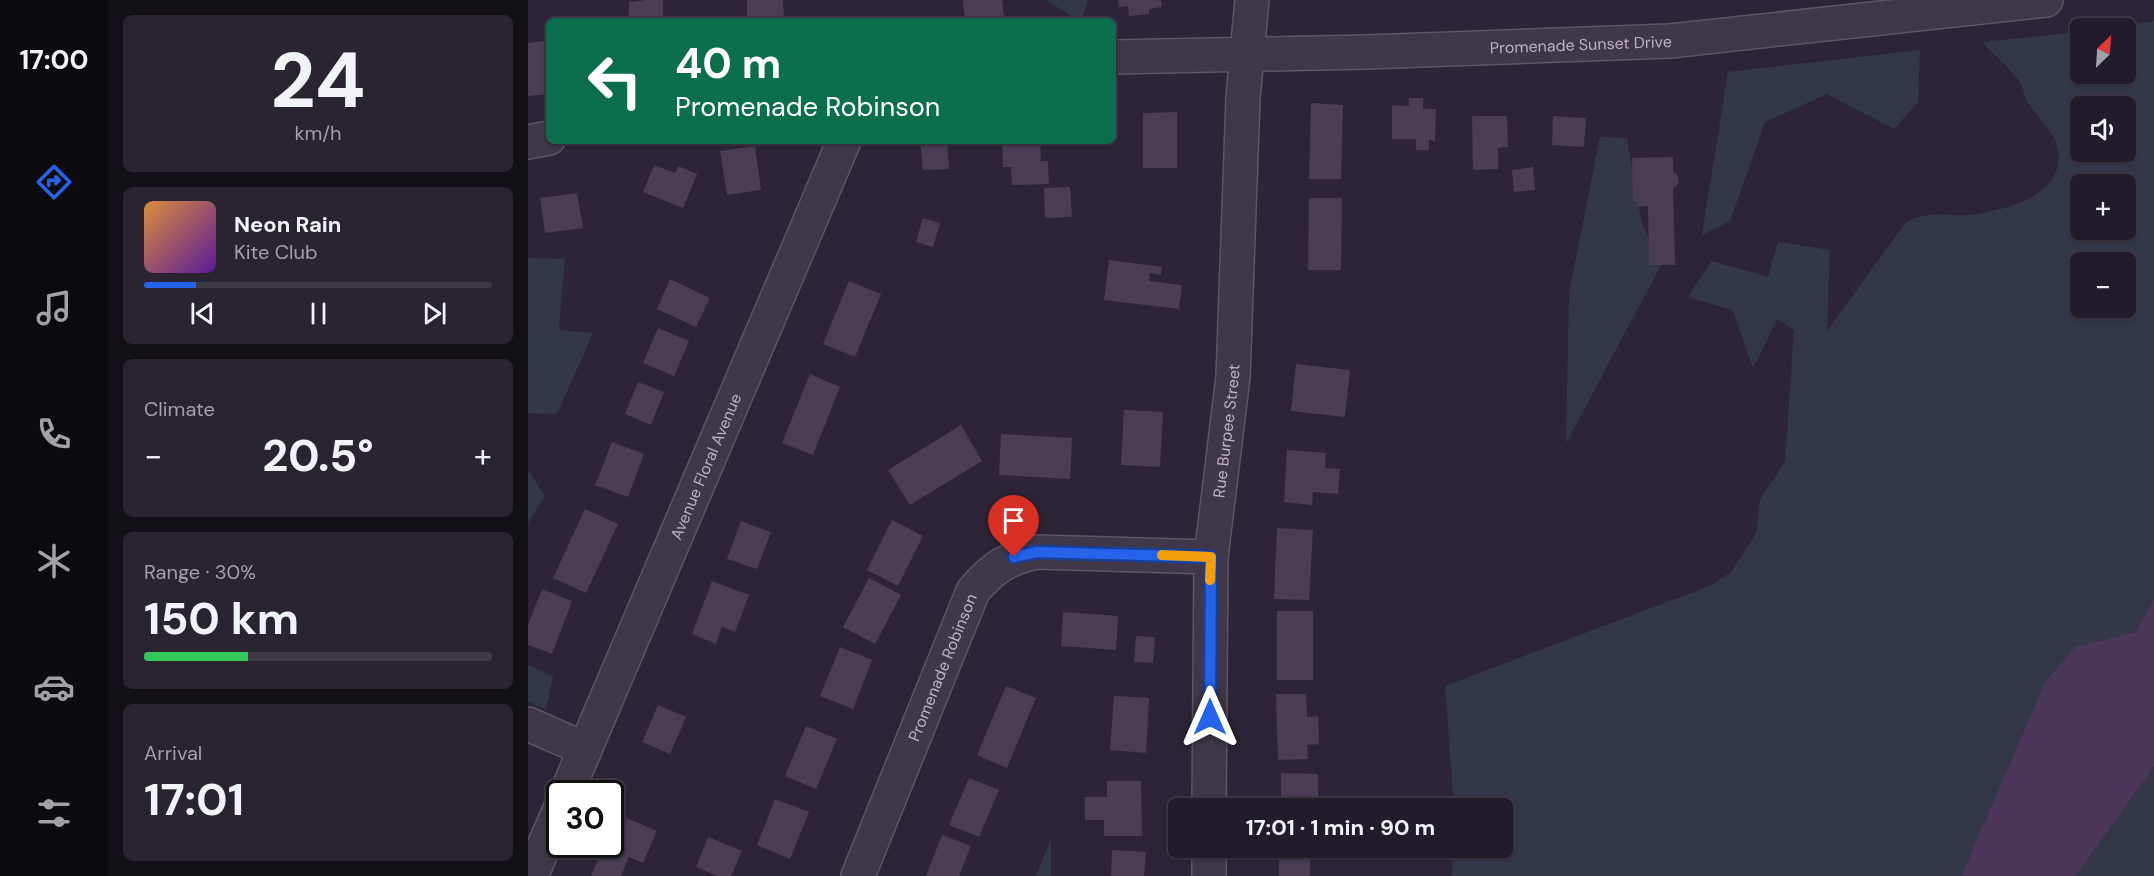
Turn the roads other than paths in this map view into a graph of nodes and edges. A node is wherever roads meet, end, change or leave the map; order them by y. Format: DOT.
graph roads {
  1 [pos="1252,0"];
  2 [pos="2046,0"];
  3 [pos="1954,6"];
  4 [pos="1248,55"];
  5 [pos="1116,57"];
  6 [pos="546,139"];
  7 [pos="528,142"];
  8 [pos="843,144"];
  9 [pos="1211,557"];
  10 [pos="528,724"];
  11 [pos="585,749"];
  12 [pos="572,780"];
  13 [pos="1209,798"];
  14 [pos="546,841"];
  15 [pos="1209,858"];
  16 [pos="531,876"];
  17 [pos="858,876"];
  18 [pos="1209,876"];
  1 -- 4 [label="street, Rue Burpee Street"];
  2 -- 3 [label="street, Promenade Sunset Drive"];
  3 -- 4 [label="street, Promenade Sunset Drive"];
  4 -- 5 [label="street, Promenade Sunset Drive"];
  4 -- 9 [label="street, Rue Burpee Street"];
  6 -- 7 [label="street"];
  8 -- 11 [label="street, Avenue Floral Avenue"];
  9 -- 13 [label="street, Rue Burpee Street"];
  9 -- 17 [label="street, Promenade Robinson"];
  10 -- 11 [label="street"];
  11 -- 12 [label="street, Avenue Floral Avenue"];
  14 -- 16 [label="street"];
  15 -- 18 [label="street"];
}
